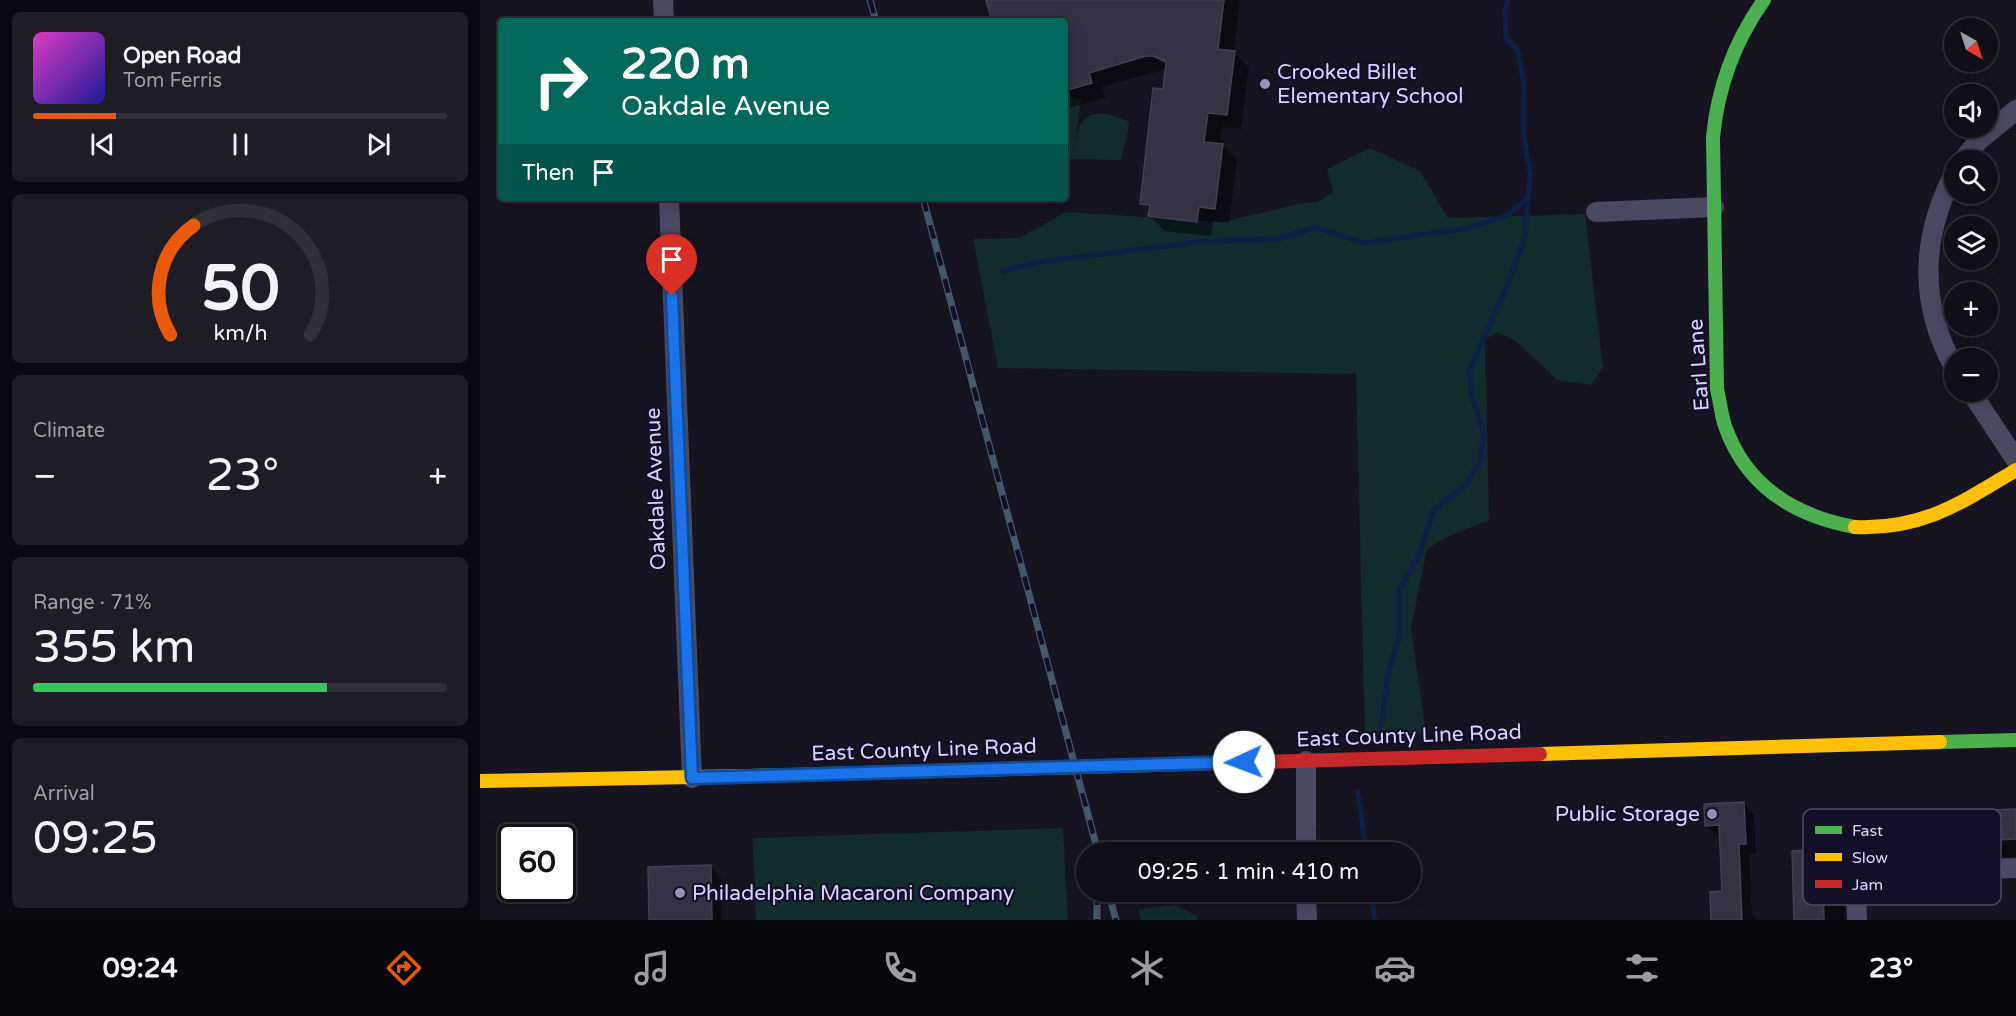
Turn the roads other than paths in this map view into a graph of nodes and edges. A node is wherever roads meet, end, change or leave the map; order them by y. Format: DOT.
graph roads {
  1 [pos="663,0"];
  2 [pos="1764,0"];
  3 [pos="664,18"];
  4 [pos="2016,110"];
  5 [pos="1971,150"];
  6 [pos="1944,192"];
  7 [pos="669,201"];
  8 [pos="1714,207"];
  9 [pos="1596,212"];
  10 [pos="1945,348"];
  11 [pos="1978,402"];
  12 [pos="2016,460"];
  13 [pos="2016,470"];
  14 [pos="2016,740"];
  15 [pos="1306,761"];
  16 [pos="692,778"];
  17 [pos="480,781"];
  18 [pos="1306,842"];
  19 [pos="2016,868"];
  20 [pos="2001,869"];
  21 [pos="1306,902"];
  22 [pos="1857,905"];
  23 [pos="1307,920"];
  24 [pos="1857,920"];
  1 -- 3 [label="street"];
  2 -- 8 [label="main road, Earl Lane"];
  4 -- 5 [label="street"];
  6 -- 10 [label="street"];
  7 -- 16 [label="street, Oakdale Avenue"];
  8 -- 9 [label="street"];
  8 -- 13 [label="main road, Earl Lane"];
  11 -- 12 [label="street"];
  14 -- 15 [label="main road, East County Line Road"];
  15 -- 16 [label="main road, East County Line Road"];
  15 -- 18 [label="street"];
  16 -- 17 [label="main road, East County Line Road"];
  19 -- 20 [label="street"];
  21 -- 23 [label="street"];
  22 -- 24 [label="street"];
}
